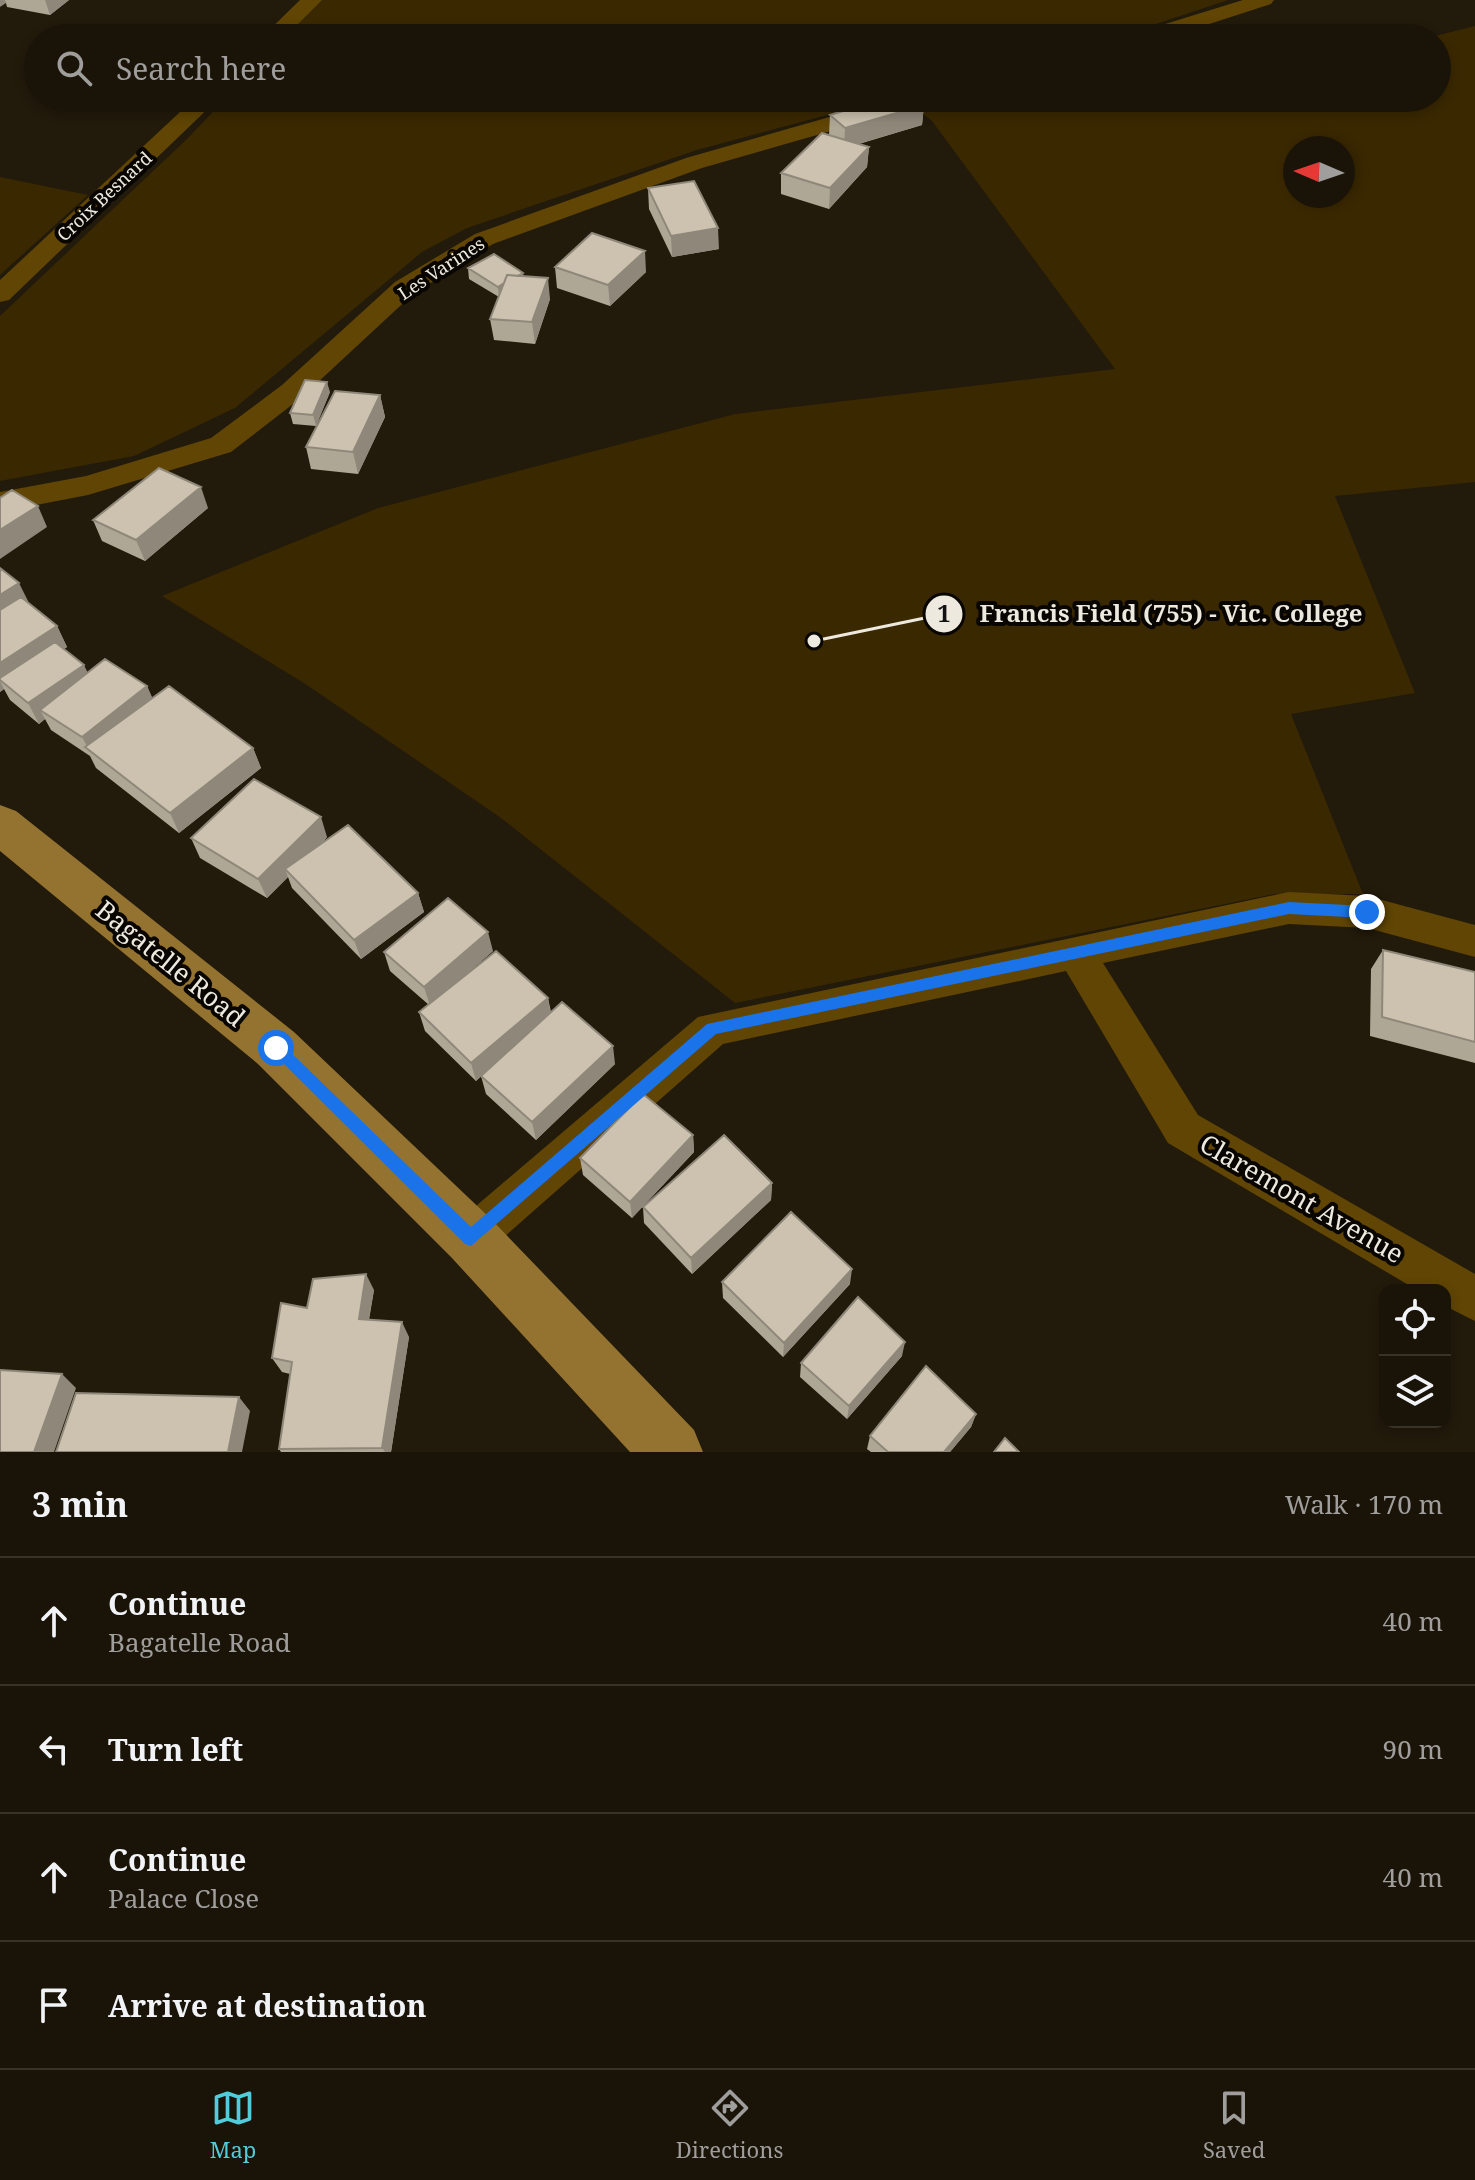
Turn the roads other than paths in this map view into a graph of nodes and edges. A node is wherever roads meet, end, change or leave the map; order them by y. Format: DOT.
graph roads {
  1 [pos="312,0"];
  2 [pos="1264,0"];
  3 [pos="287,24"];
  4 [pos="1188,24"];
  5 [pos="193,112"];
  6 [pos="872,112"];
  7 [pos="0,294"];
  8 [pos="0,502"];
  9 [pos="0,824"];
  10 [pos="1475,941"];
  11 [pos="1075,952"];
  12 [pos="471,1238"];
  13 [pos="1475,1299"];
  14 [pos="672,1452"];
  1 -- 3 [label="street"];
  2 -- 4 [label="street"];
  5 -- 7 [label="street, Croix Besnard"];
  6 -- 8 [label="street, Les Varines"];
  9 -- 12 [label="main road, Bagatelle Road"];
  10 -- 11 [label="street"];
  11 -- 12 [label="street"];
  11 -- 13 [label="street, Claremont Avenue"];
  12 -- 14 [label="main road, Bagatelle Road"];
}
